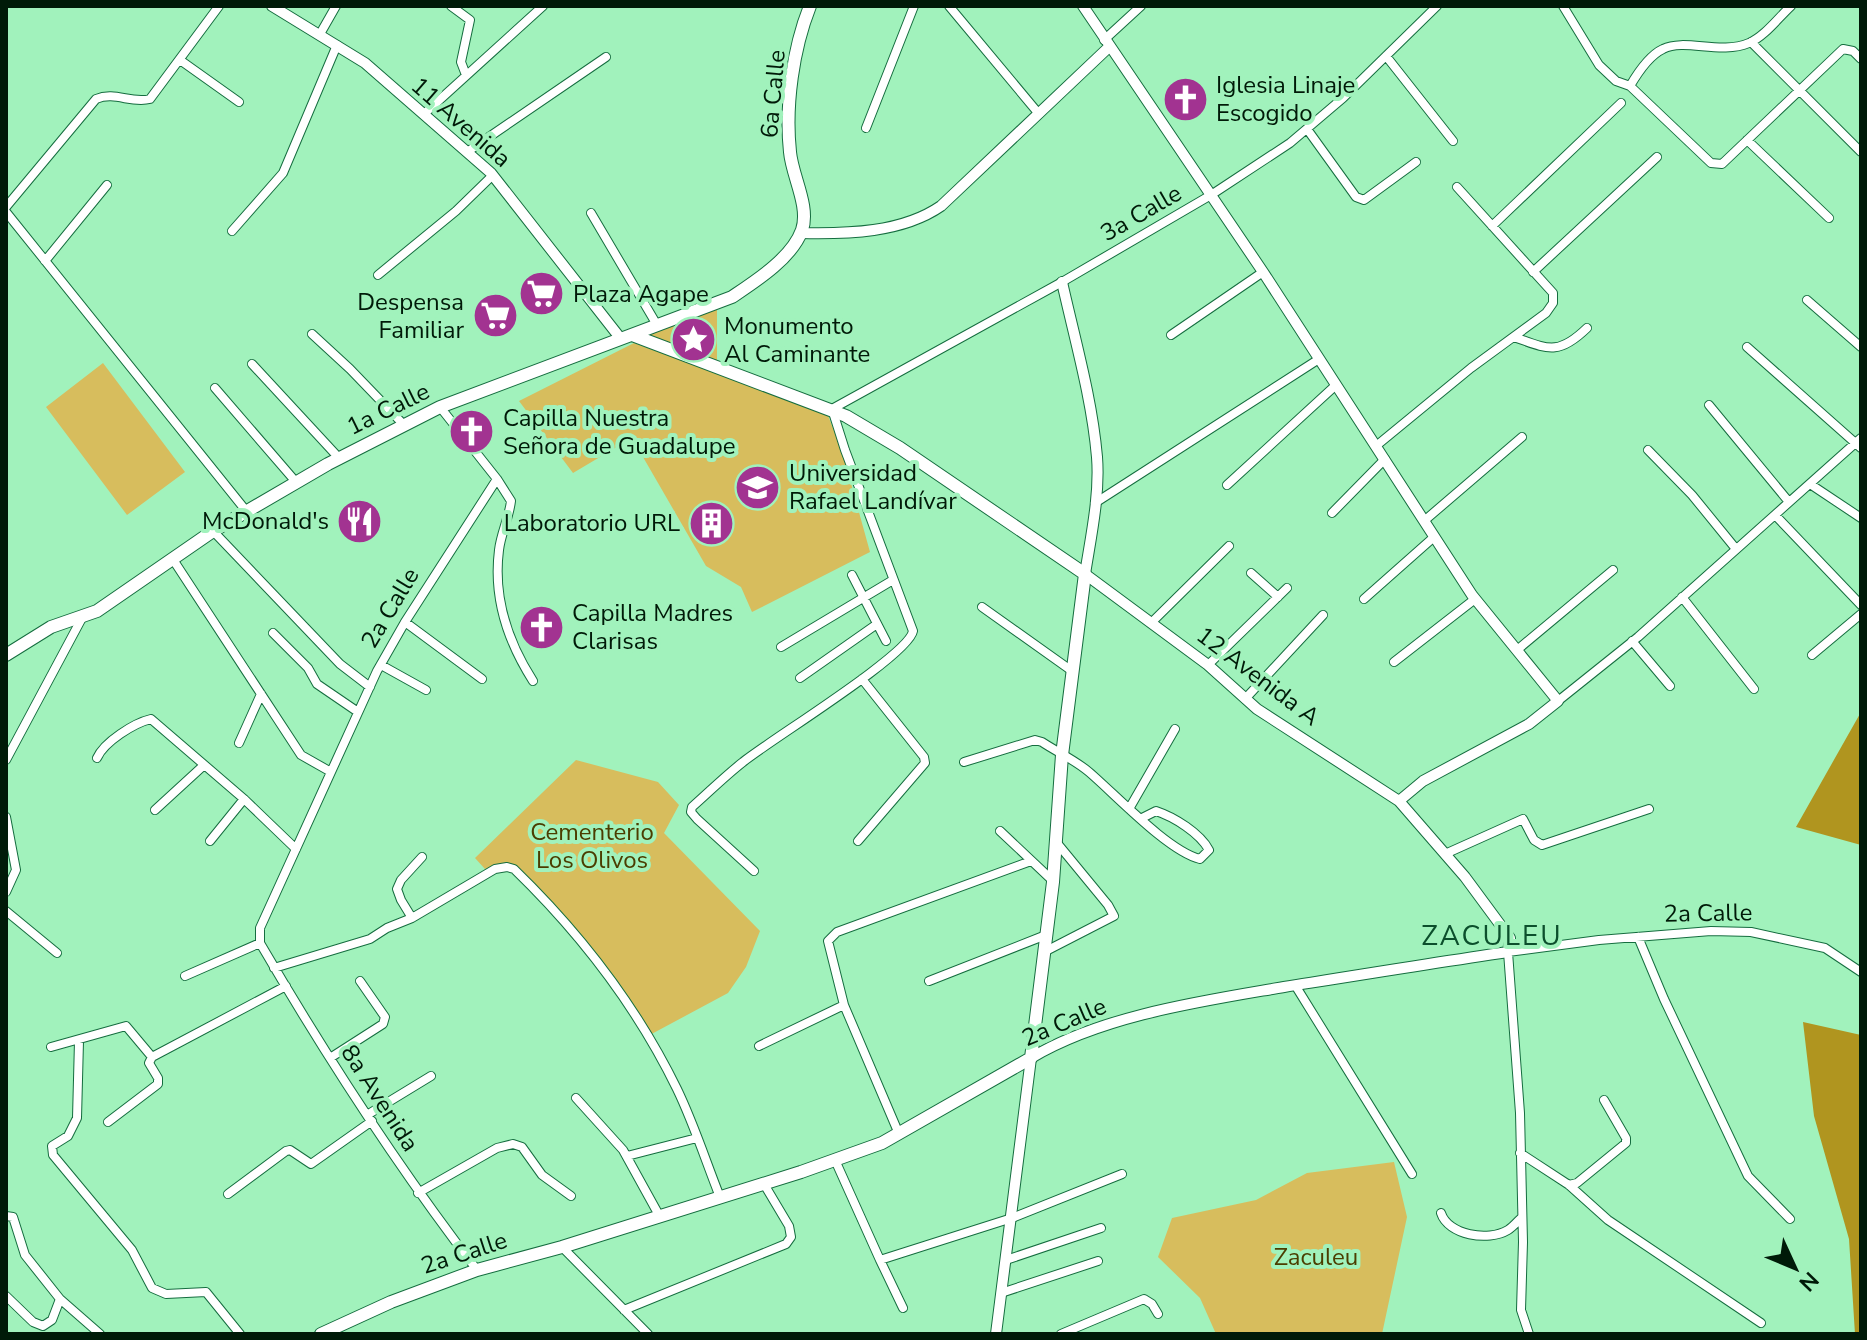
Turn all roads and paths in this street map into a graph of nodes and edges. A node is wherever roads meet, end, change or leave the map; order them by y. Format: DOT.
graph roads {
  1 [pos="219,6"];
  2 [pos="272,6"];
  3 [pos="336,6"];
  4 [pos="451,6"];
  5 [pos="543,6"];
  6 [pos="810,6"];
  7 [pos="914,6"];
  8 [pos="949,6"];
  9 [pos="1083,6"];
  10 [pos="1141,6"];
  11 [pos="1437,6"];
  12 [pos="1563,6"];
  13 [pos="1791,6"];
  14 [pos="320,34"];
  15 [pos="1751,42"];
  16 [pos="1106,44"];
  17 [pos="337,45"];
  18 [pos="1386,56"];
  19 [pos="606,57"];
  20 [pos="1861,59"];
  21 [pos="180,60"];
  22 [pos="466,75"];
  23 [pos="1630,86"];
  24 [pos="1798,89"];
  25 [pos="239,102"];
  26 [pos="1621,103"];
  27 [pos="424,114"];
  28 [pos="1039,114"];
  29 [pos="866,128"];
  30 [pos="1307,129"];
  31 [pos="1747,140"];
  32 [pos="1453,141"];
  33 [pos="467,152"];
  34 [pos="1861,152"];
  35 [pos="1657,157"];
  36 [pos="1416,162"];
  37 [pos="493,175"];
  38 [pos="107,185"];
  39 [pos="1457,187"];
  40 [pos="1211,195"];
  41 [pos="6,210"];
  42 [pos="591,213"];
  43 [pos="1829,218"];
  44 [pos="1492,226"];
  45 [pos="232,231"];
  46 [pos="801,233"];
  47 [pos="45,261"];
  48 [pos="1263,272"];
  49 [pos="1533,272"];
  50 [pos="378,275"];
  51 [pos="1062,282"];
  52 [pos="1807,300"];
  53 [pos="657,325"];
  54 [pos="1587,328"];
  55 [pos="312,334"];
  56 [pos="1171,335"];
  57 [pos="627,337"];
  58 [pos="1514,337"];
  59 [pos="1747,347"];
  60 [pos="1861,347"];
  61 [pos="1319,359"];
  62 [pos="252,364"];
  63 [pos="1336,385"];
  64 [pos="215,388"];
  65 [pos="1709,405"];
  66 [pos="440,407"];
  67 [pos="832,409"];
  68 [pos="404,425"];
  69 [pos="1522,437"];
  70 [pos="1859,443"];
  71 [pos="1376,446"];
  72 [pos="1648,450"];
  73 [pos="339,458"];
  74 [pos="1385,459"];
  75 [pos="497,479"];
  76 [pos="296,482"];
  77 [pos="1810,484"];
  78 [pos="1227,485"];
  79 [pos="1789,502"];
  80 [pos="1095,503"];
  81 [pos="247,512"];
  82 [pos="1332,513"];
  83 [pos="1775,515"];
  84 [pos="1861,518"];
  85 [pos="1424,521"];
  86 [pos="213,531"];
  87 [pos="1434,537"];
  88 [pos="1229,546"];
  89 [pos="1736,549"];
  90 [pos="172,558"];
  91 [pos="1613,570"];
  92 [pos="1251,573"];
  93 [pos="1085,574"];
  94 [pos="852,575"];
  95 [pos="893,580"];
  96 [pos="1287,588"];
  97 [pos="863,597"];
  98 [pos="1278,597"];
  99 [pos="1682,597"];
  100 [pos="1364,599"];
  101 [pos="1475,599"];
  102 [pos="1861,605"];
  103 [pos="982,607"];
  104 [pos="1861,614"];
  105 [pos="1323,615"];
  106 [pos="82,618"];
  107 [pos="405,622"];
  108 [pos="1151,623"];
  109 [pos="877,624"];
  110 [pos="273,633"];
  111 [pos="886,641"];
  112 [pos="1632,641"];
  113 [pos="781,647"];
  114 [pos="1517,650"];
  115 [pos="6,655"];
  116 [pos="1812,655"];
  117 [pos="1394,662"];
  118 [pos="381,665"];
  119 [pos="1208,665"];
  120 [pos="1072,671"];
  121 [pos="800,678"];
  122 [pos="482,679"];
  123 [pos="862,679"];
  124 [pos="533,681"];
  125 [pos="1670,686"];
  126 [pos="370,687"];
  127 [pos="1754,689"];
  128 [pos="426,690"];
  129 [pos="261,694"];
  130 [pos="1245,699"];
  131 [pos="1558,701"];
  132 [pos="358,712"];
  133 [pos="1175,729"];
  134 [pos="239,743"];
  135 [pos="1062,755"];
  136 [pos="97,758"];
  137 [pos="6,760"];
  138 [pos="964,762"];
  139 [pos="203,766"];
  140 [pos="331,772"];
  141 [pos="244,799"];
  142 [pos="1399,801"];
  143 [pos="1129,809"];
  144 [pos="1649,809"];
  145 [pos="155,810"];
  146 [pos="6,817"];
  147 [pos="1142,818"];
  148 [pos="1000,831"];
  149 [pos="210,841"];
  150 [pos="858,841"];
  151 [pos="1056,843"];
  152 [pos="296,849"];
  153 [pos="1445,854"];
  154 [pos="422,857"];
  155 [pos="1031,861"];
  156 [pos="754,871"];
  157 [pos="1053,882"];
  158 [pos="6,892"];
  159 [pos="6,911"];
  160 [pos="412,918"];
  161 [pos="1046,935"];
  162 [pos="1638,937"];
  163 [pos="260,943"];
  164 [pos="1044,952"];
  165 [pos="1508,952"];
  166 [pos="57,953"];
  167 [pos="274,968"];
  168 [pos="1861,972"];
  169 [pos="185,976"];
  170 [pos="360,981"];
  171 [pos="929,981"];
  172 [pos="1295,985"];
  173 [pos="286,986"];
  174 [pos="844,1005"];
  175 [pos="79,1041"];
  176 [pos="759,1046"];
  177 [pos="51,1047"];
  178 [pos="152,1057"];
  179 [pos="330,1058"];
  180 [pos="1031,1058"];
  181 [pos="431,1076"];
  182 [pos="576,1098"];
  183 [pos="1604,1100"];
  184 [pos="370,1118"];
  185 [pos="108,1122"];
  186 [pos="899,1134"];
  187 [pos="697,1138"];
  188 [pos="1520,1153"];
  189 [pos="627,1156"];
  190 [pos="835,1160"];
  191 [pos="1122,1174"];
  192 [pos="1412,1174"];
  193 [pos="764,1184"];
  194 [pos="1569,1185"];
  195 [pos="418,1193"];
  196 [pos="228,1194"];
  197 [pos="571,1196"];
  198 [pos="720,1197"];
  199 [pos="1441,1213"];
  200 [pos="6,1216"];
  201 [pos="660,1217"];
  202 [pos="1522,1217"];
  203 [pos="1012,1218"];
  204 [pos="1790,1219"];
  205 [pos="1101,1228"];
  206 [pos="562,1247"];
  207 [pos="880,1260"];
  208 [pos="1006,1260"];
  209 [pos="1098,1261"];
  210 [pos="477,1270"];
  211 [pos="1001,1293"];
  212 [pos="6,1296"];
  213 [pos="60,1299"];
  214 [pos="903,1308"];
  215 [pos="624,1310"];
  216 [pos="1158,1314"];
  217 [pos="1761,1323"];
  218 [pos="100,1334"];
  219 [pos="240,1334"];
  220 [pos="321,1334"];
  221 [pos="648,1334"];
  222 [pos="996,1334"];
  223 [pos="1061,1334"];
  224 [pos="1529,1334"];
  1 -- 21 [label="street"];
  2 -- 14 [label="street, 11 Avenida"];
  3 -- 14 [label="street"];
  4 -- 22 [label="street"];
  5 -- 22 [label="street"];
  6 -- 46 [label="main road, 6a Calle"];
  7 -- 29 [label="street"];
  8 -- 28 [label="street"];
  9 -- 16 [label="street"];
  10 -- 16 [label="street"];
  11 -- 18 [label="street, 3a Calle"];
  12 -- 23 [label="street"];
  13 -- 15 [label="street"];
  14 -- 17 [label="street, 11 Avenida"];
  15 -- 23 [label="street"];
  15 -- 24 [label="street"];
  16 -- 28 [label="street"];
  16 -- 40 [label="street"];
  17 -- 27 [label="street, 11 Avenida"];
  17 -- 45 [label="street"];
  18 -- 30 [label="street, 3a Calle"];
  18 -- 32 [label="street"];
  19 -- 33 [label="street"];
  20 -- 24 [label="street"];
  21 -- 25 [label="street"];
  21 -- 41 [label="street"];
  22 -- 27 [label="street"];
  23 -- 31 [label="street"];
  24 -- 31 [label="street"];
  24 -- 34 [label="street"];
  26 -- 44 [label="street"];
  27 -- 33 [label="street, 11 Avenida"];
  28 -- 46 [label="street"];
  30 -- 36 [label="street"];
  30 -- 40 [label="street, 3a Calle"];
  31 -- 43 [label="street"];
  33 -- 37 [label="street, 11 Avenida"];
  35 -- 49 [label="street"];
  37 -- 50 [label="street"];
  37 -- 57 [label="street, 11 Avenida"];
  38 -- 47 [label="street"];
  39 -- 44 [label="street"];
  40 -- 48 [label="street"];
  40 -- 51 [label="street, 3a Calle"];
  41 -- 47 [label="street"];
  42 -- 53 [label="street"];
  44 -- 49 [label="street"];
  46 -- 53 [label="main road, 1a Calle"];
  47 -- 81 [label="street"];
  48 -- 56 [label="street"];
  48 -- 61 [label="street"];
  49 -- 58 [label="street"];
  51 -- 67 [label="street, 3a Calle"];
  51 -- 80 [label="street"];
  52 -- 60 [label="street"];
  53 -- 57 [label="main road, 1a Calle"];
  54 -- 58 [label="street"];
  55 -- 68 [label="street"];
  57 -- 66 [label="main road, 1a Calle"];
  57 -- 67 [label="main road, 12 Avenida A"];
  58 -- 71 [label="street"];
  59 -- 70 [label="street"];
  61 -- 63 [label="street"];
  61 -- 80 [label="street"];
  62 -- 73 [label="street"];
  63 -- 71 [label="street"];
  63 -- 78 [label="street"];
  64 -- 76 [label="street"];
  65 -- 79 [label="street"];
  66 -- 68 [label="main road, 1a Calle"];
  66 -- 75 [label="street"];
  67 -- 93 [label="main road, 12 Avenida A"];
  67 -- 95 [label="street"];
  68 -- 73 [label="main road, 1a Calle"];
  69 -- 85 [label="street"];
  70 -- 77 [label="street"];
  71 -- 74 [label="street"];
  72 -- 89 [label="street"];
  73 -- 76 [label="main road, 1a Calle"];
  74 -- 82 [label="street"];
  74 -- 85 [label="street"];
  75 -- 107 [label="street, 2a Calle"];
  75 -- 124 [label="street"];
  76 -- 81 [label="main road, 1a Calle"];
  77 -- 79 [label="street"];
  77 -- 84 [label="street"];
  79 -- 83 [label="street"];
  80 -- 93 [label="street"];
  81 -- 86 [label="main road, 1a Calle"];
  83 -- 89 [label="street"];
  83 -- 102 [label="street"];
  85 -- 87 [label="street"];
  86 -- 90 [label="main road, 1a Calle"];
  86 -- 126 [label="street"];
  87 -- 100 [label="street"];
  87 -- 101 [label="street"];
  88 -- 108 [label="street"];
  89 -- 99 [label="street"];
  90 -- 106 [label="main road, 1a Calle"];
  90 -- 129 [label="street"];
  91 -- 114 [label="street"];
  92 -- 98 [label="street"];
  93 -- 108 [label="street, 12 Avenida A"];
  93 -- 120 [label="main road"];
  94 -- 97 [label="street"];
  95 -- 97 [label="street"];
  95 -- 123 [label="street"];
  96 -- 98 [label="street"];
  97 -- 109 [label="street"];
  97 -- 113 [label="street"];
  98 -- 119 [label="street"];
  99 -- 112 [label="street"];
  99 -- 127 [label="street"];
  101 -- 114 [label="street"];
  101 -- 117 [label="street"];
  103 -- 120 [label="street"];
  104 -- 116 [label="street"];
  105 -- 130 [label="street"];
  106 -- 115 [label="main road, 1a Calle"];
  106 -- 137 [label="street"];
  107 -- 118 [label="street, 2a Calle"];
  107 -- 122 [label="street"];
  108 -- 119 [label="street, 12 Avenida A"];
  109 -- 111 [label="street"];
  109 -- 121 [label="street"];
  110 -- 132 [label="street"];
  112 -- 125 [label="street"];
  112 -- 131 [label="street"];
  114 -- 131 [label="street"];
  118 -- 126 [label="street, 2a Calle"];
  118 -- 128 [label="street"];
  119 -- 130 [label="street, 12 Avenida A"];
  120 -- 135 [label="main road"];
  123 -- 150 [label="street"];
  123 -- 156 [label="street"];
  126 -- 132 [label="street, 2a Calle"];
  129 -- 134 [label="street"];
  129 -- 140 [label="street"];
  130 -- 142 [label="street, 12 Avenida A"];
  131 -- 142 [label="street"];
  132 -- 140 [label="street, 2a Calle"];
  133 -- 143 [label="street"];
  135 -- 138 [label="street"];
  135 -- 143 [label="street"];
  135 -- 151 [label="main road"];
  136 -- 139 [label="street"];
  139 -- 141 [label="street"];
  139 -- 145 [label="street"];
  140 -- 152 [label="street, 2a Calle"];
  141 -- 149 [label="street"];
  141 -- 152 [label="street"];
  142 -- 153 [label="street, 12 Avenida A"];
  143 -- 147 [label="street"];
  144 -- 153 [label="street"];
  146 -- 158 [label="street"];
  147 -- 147 [label="street"];
  148 -- 155 [label="street"];
  151 -- 157 [label="main road"];
  151 -- 164 [label="street"];
  152 -- 163 [label="street, 2a Calle"];
  153 -- 165 [label="street, 12 Avenida A"];
  154 -- 160 [label="street"];
  155 -- 157 [label="street"];
  155 -- 174 [label="street"];
  157 -- 161 [label="main road"];
  159 -- 166 [label="street"];
  160 -- 167 [label="street"];
  160 -- 187 [label="street"];
  161 -- 164 [label="main road"];
  161 -- 171 [label="street"];
  162 -- 165 [label="street, 2a Calle"];
  162 -- 168 [label="street, 2a Calle"];
  162 -- 204 [label="street"];
  163 -- 167 [label="street, 8a Avenida"];
  163 -- 169 [label="street"];
  164 -- 180 [label="main road"];
  165 -- 172 [label="street, 2a Calle"];
  165 -- 188 [label="street, 12 Avenida A"];
  167 -- 173 [label="street, 8a Avenida"];
  170 -- 179 [label="street"];
  172 -- 180 [label="street, 2a Calle"];
  172 -- 192 [label="street"];
  173 -- 178 [label="street"];
  173 -- 179 [label="street, 8a Avenida"];
  174 -- 176 [label="street"];
  174 -- 186 [label="street"];
  175 -- 177 [label="street"];
  175 -- 178 [label="street"];
  175 -- 219 [label="street"];
  178 -- 185 [label="street"];
  179 -- 184 [label="street, 8a Avenida"];
  180 -- 186 [label="main road, 2a Calle"];
  180 -- 203 [label="street"];
  181 -- 184 [label="street"];
  182 -- 189 [label="street"];
  183 -- 194 [label="street"];
  184 -- 195 [label="street, 8a Avenida"];
  184 -- 196 [label="street"];
  186 -- 190 [label="main road, 2a Calle"];
  187 -- 189 [label="street"];
  187 -- 198 [label="street"];
  188 -- 194 [label="street"];
  188 -- 202 [label="street, 12 Avenida A"];
  189 -- 201 [label="street"];
  190 -- 193 [label="main road, 2a Calle"];
  190 -- 207 [label="street"];
  191 -- 203 [label="street"];
  193 -- 198 [label="main road, 2a Calle"];
  193 -- 215 [label="street"];
  194 -- 217 [label="street"];
  195 -- 197 [label="street"];
  195 -- 210 [label="street, 8a Avenida"];
  198 -- 201 [label="main road, 2a Calle"];
  199 -- 202 [label="street"];
  200 -- 213 [label="street"];
  201 -- 206 [label="main road, 2a Calle"];
  202 -- 224 [label="street, 12 Avenida A"];
  203 -- 207 [label="street"];
  203 -- 208 [label="street"];
  205 -- 208 [label="street"];
  206 -- 210 [label="main road, 2a Calle"];
  206 -- 215 [label="street"];
  207 -- 214 [label="street"];
  208 -- 211 [label="street"];
  209 -- 211 [label="street"];
  210 -- 220 [label="main road, 2a Calle"];
  211 -- 222 [label="street"];
  212 -- 213 [label="street"];
  213 -- 218 [label="street"];
  215 -- 221 [label="street"];
  216 -- 223 [label="street"];
}
